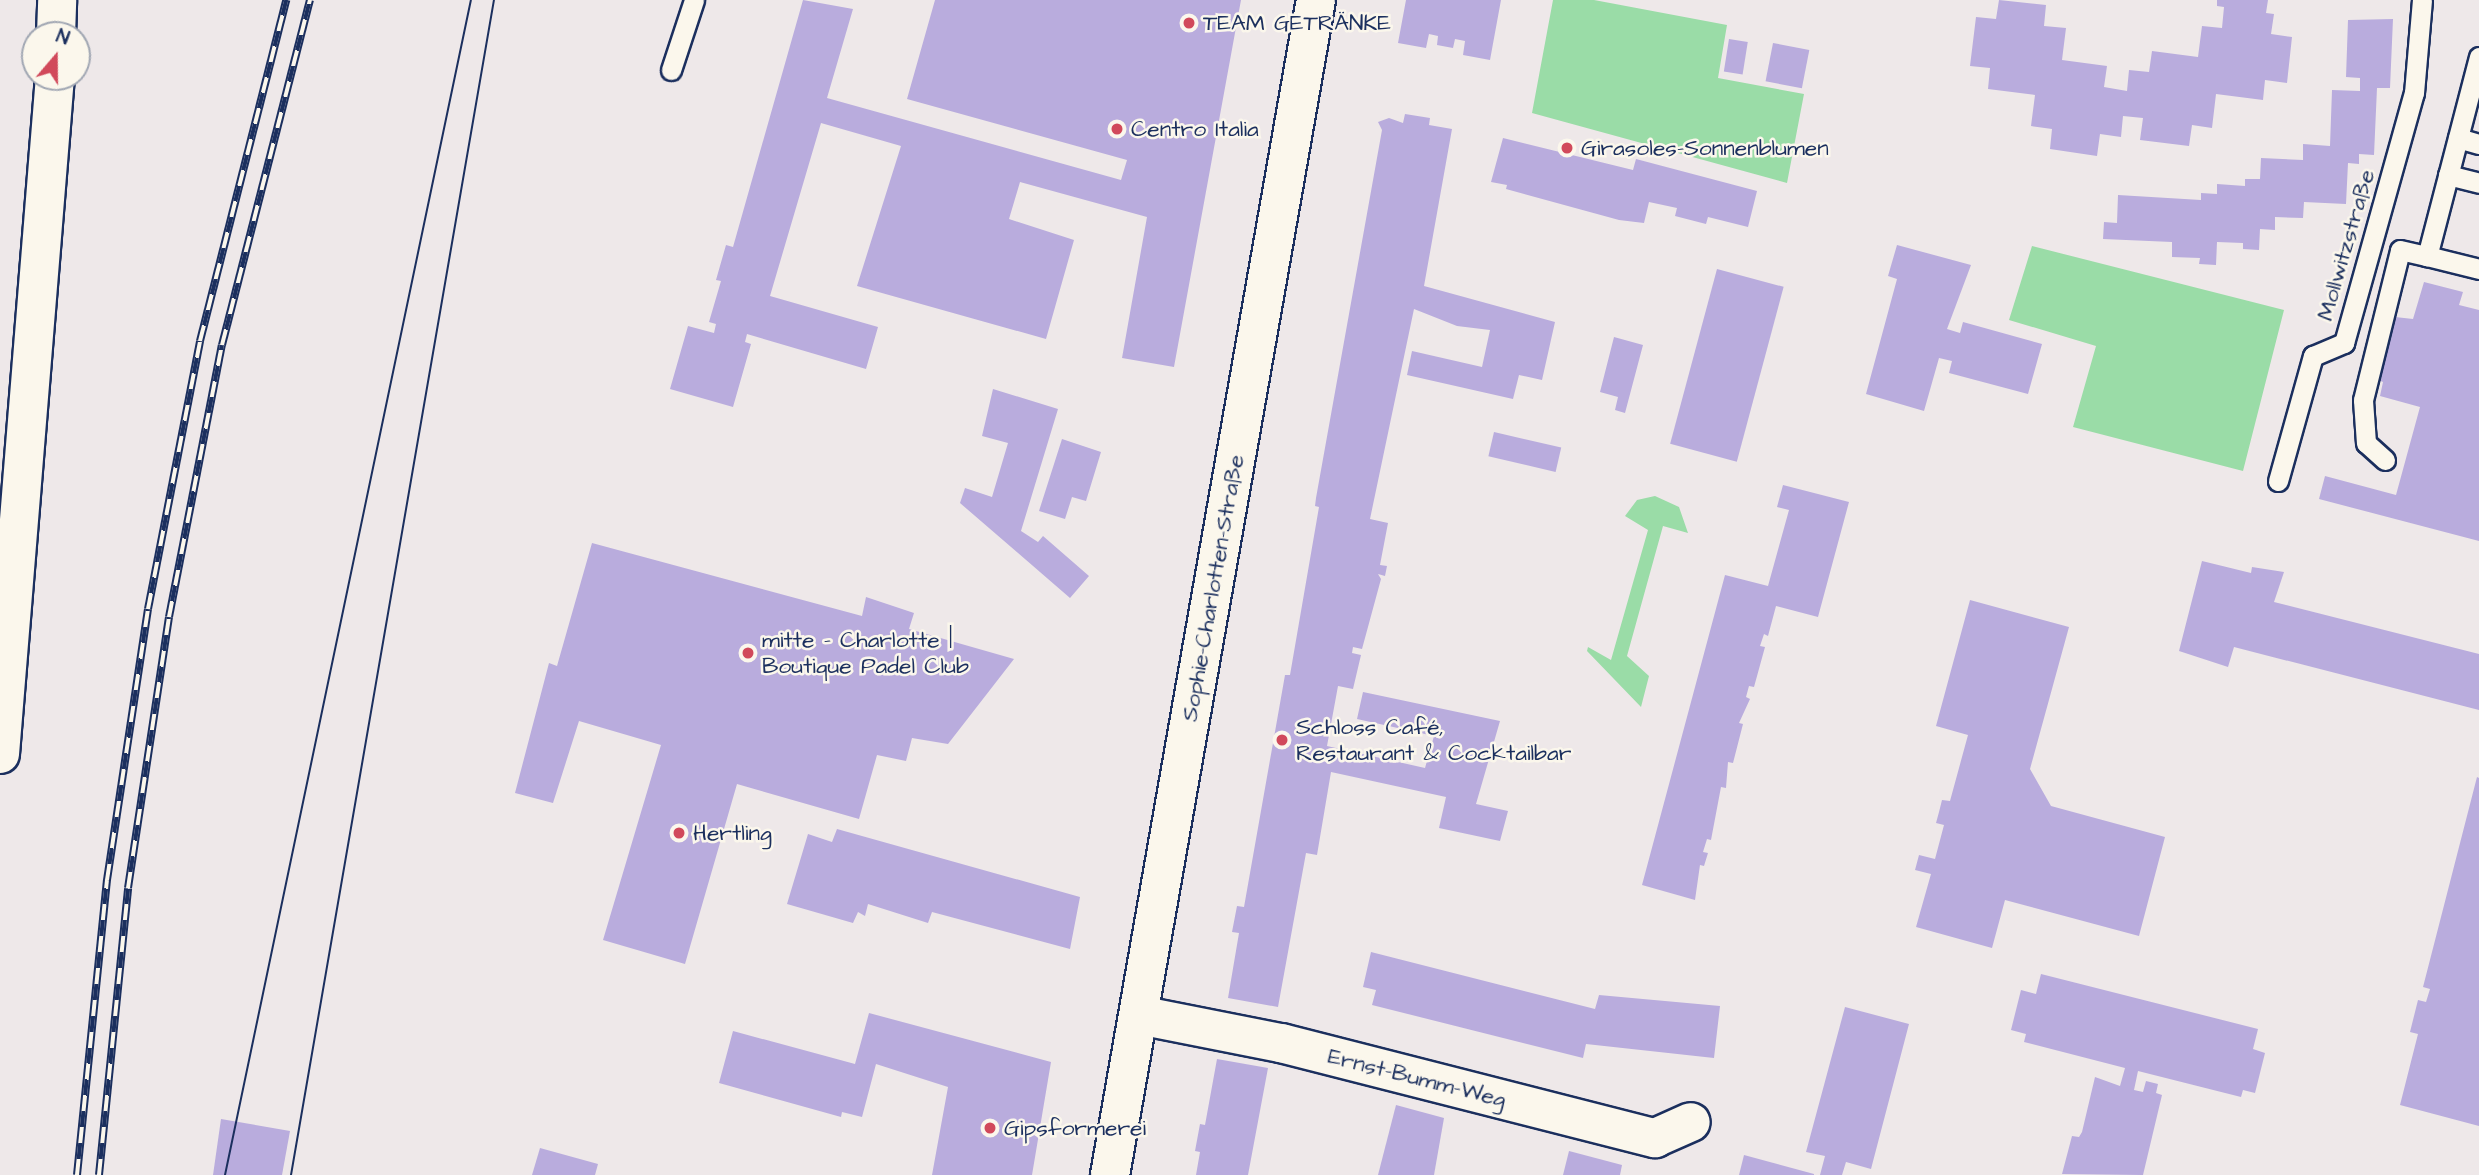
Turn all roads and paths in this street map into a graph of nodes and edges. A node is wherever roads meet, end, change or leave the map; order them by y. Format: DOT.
graph roads {
  1 [pos="57,0"];
  2 [pos="694,0"];
  3 [pos="1316,0"];
  4 [pos="2421,0"];
  5 [pos="56,21"];
  6 [pos="2479,57"];
  7 [pos="671,70"];
  8 [pos="54,91"];
  9 [pos="2458,138"];
  10 [pos="2479,144"];
  11 [pos="2448,175"];
  12 [pos="2479,183"];
  13 [pos="2427,256"];
  14 [pos="2479,270"];
  15 [pos="2385,460"];
  16 [pos="2278,481"];
  17 [pos="0,754"];
  18 [pos="1139,1015"];
  19 [pos="1690,1122"];
  20 [pos="1110,1175"];
  1 -- 5 [label="main road"];
  2 -- 7 [label="lane"];
  3 -- 18 [label="main road, Sophie-Charlotten-Straße"];
  4 -- 16 [label="lane, Mollwitzstraße"];
  6 -- 9 [label="lane"];
  8 -- 17 [label="main road"];
  9 -- 10 [label="lane"];
  9 -- 11 [label="lane"];
  11 -- 12 [label="lane"];
  11 -- 13 [label="lane"];
  13 -- 14 [label="lane"];
  13 -- 15 [label="lane"];
  18 -- 19 [label="main road, Ernst-Bumm-Weg"];
  18 -- 20 [label="main road, Sophie-Charlotten-Straße"];
}
